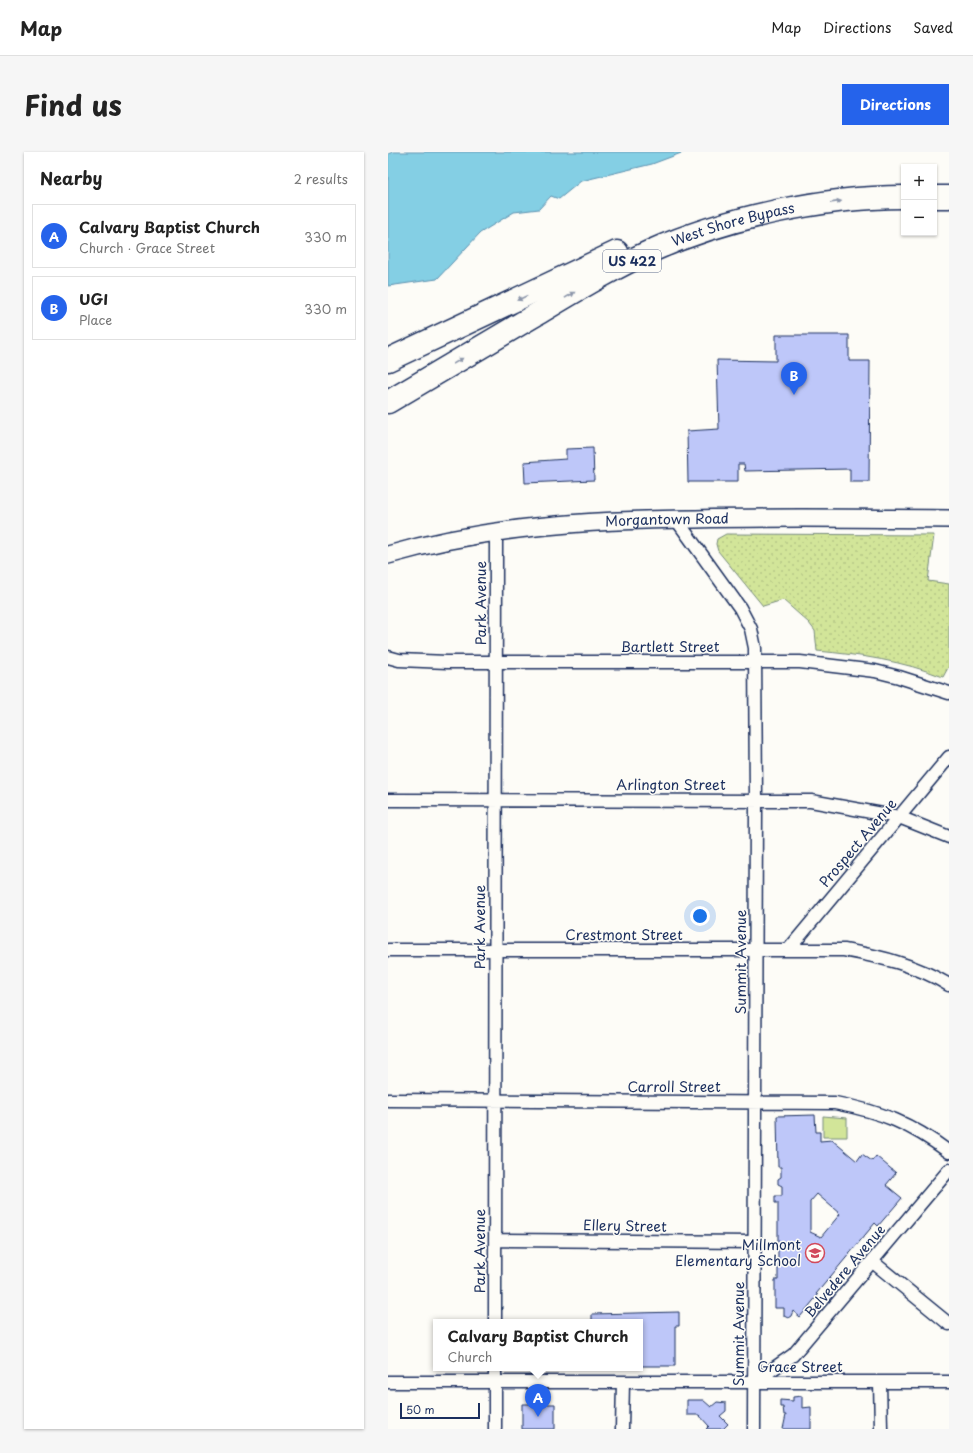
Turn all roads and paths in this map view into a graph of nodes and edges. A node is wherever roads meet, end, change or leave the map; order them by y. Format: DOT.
graph roads {
  1 [pos="901,183"];
  2 [pos="937,183"];
  3 [pos="949,183"];
  4 [pos="901,197"];
  5 [pos="937,197"];
  6 [pos="949,197"];
  7 [pos="427,342"];
  8 [pos="388,360"];
  9 [pos="388,364"];
  10 [pos="388,400"];
  11 [pos="676,519"];
  12 [pos="949,519"];
  13 [pos="496,532"];
  14 [pos="388,555"];
  15 [pos="388,657"];
  16 [pos="495,662"];
  17 [pos="756,662"];
  18 [pos="949,693"];
  19 [pos="949,757"];
  20 [pos="388,800"];
  21 [pos="495,800"];
  22 [pos="756,800"];
  23 [pos="899,818"];
  24 [pos="949,837"];
  25 [pos="755,949"];
  26 [pos="789,949"];
  27 [pos="388,950"];
  28 [pos="495,950"];
  29 [pos="949,985"];
  30 [pos="388,1100"];
  31 [pos="495,1100"];
  32 [pos="755,1102"];
  33 [pos="949,1152"];
  34 [pos="949,1170"];
  35 [pos="495,1240"];
  36 [pos="754,1242"];
  37 [pos="873,1262"];
  38 [pos="495,1319"];
  39 [pos="949,1324"];
  40 [pos="495,1371"];
  41 [pos="388,1382"];
  42 [pos="495,1382"];
  43 [pos="623,1382"];
  44 [pos="754,1382"];
  45 [pos="880,1382"];
  46 [pos="949,1382"];
  47 [pos="495,1429"];
  48 [pos="622,1429"];
  49 [pos="754,1429"];
  50 [pos="881,1429"];
  1 -- 7 [label="highway, West Shore Bypass / US 422, one-way"];
  2 -- 3 [label="highway"];
  10 -- 4 [label="highway, West Shore Bypass / US 422, one-way"];
  5 -- 6 [label="highway"];
  7 -- 8 [label="highway, West Shore Bypass / US 422"];
  7 -- 9 [label="highway"];
  11 -- 12 [label="main road, Morgantown Road"];
  11 -- 13 [label="main road, Morgantown Road"];
  11 -- 17 [label="street, Summit Avenue"];
  13 -- 14 [label="main road, Morgantown Road"];
  13 -- 16 [label="street, Park Avenue"];
  15 -- 16 [label="street, Bartlett Street"];
  16 -- 17 [label="street, Bartlett Street"];
  16 -- 21 [label="street, Park Avenue"];
  17 -- 18 [label="street, Bartlett Street"];
  17 -- 22 [label="street, Summit Avenue"];
  19 -- 23 [label="street, Prospect Avenue"];
  20 -- 21 [label="street, Arlington Street"];
  21 -- 22 [label="street, Arlington Street"];
  21 -- 28 [label="street, Park Avenue"];
  22 -- 23 [label="street, Arlington Street"];
  22 -- 25 [label="street, Summit Avenue"];
  23 -- 24 [label="street, Arlington Street"];
  23 -- 26 [label="street, Prospect Avenue"];
  25 -- 26 [label="street, Crestmont Street"];
  25 -- 28 [label="street, Crestmont Street"];
  25 -- 32 [label="street, Summit Avenue"];
  26 -- 29 [label="street, Crestmont Street"];
  27 -- 28 [label="street, Crestmont Street"];
  28 -- 31 [label="street, Park Avenue"];
  30 -- 31 [label="street, Carroll Street"];
  31 -- 32 [label="street, Carroll Street"];
  31 -- 35 [label="street, Park Avenue"];
  32 -- 33 [label="street, Carroll Street"];
  32 -- 36 [label="street, Summit Avenue"];
  34 -- 37 [label="street, Belvedere Avenue"];
  35 -- 36 [label="street, Ellery Street"];
  35 -- 38 [label="street, Park Avenue"];
  36 -- 44 [label="street, Summit Avenue"];
  37 -- 39 [label="street"];
  37 -- 44 [label="street, Belvedere Avenue"];
  40 -- 42 [label="street"];
  41 -- 42 [label="street, Grace Street"];
  42 -- 43 [label="street, Grace Street"];
  42 -- 47 [label="street"];
  43 -- 44 [label="street, Grace Street"];
  43 -- 48 [label="street"];
  44 -- 45 [label="street, Grace Street"];
  44 -- 49 [label="street, Summit Avenue"];
  45 -- 46 [label="street, Grace Street"];
  45 -- 50 [label="street"];
}
